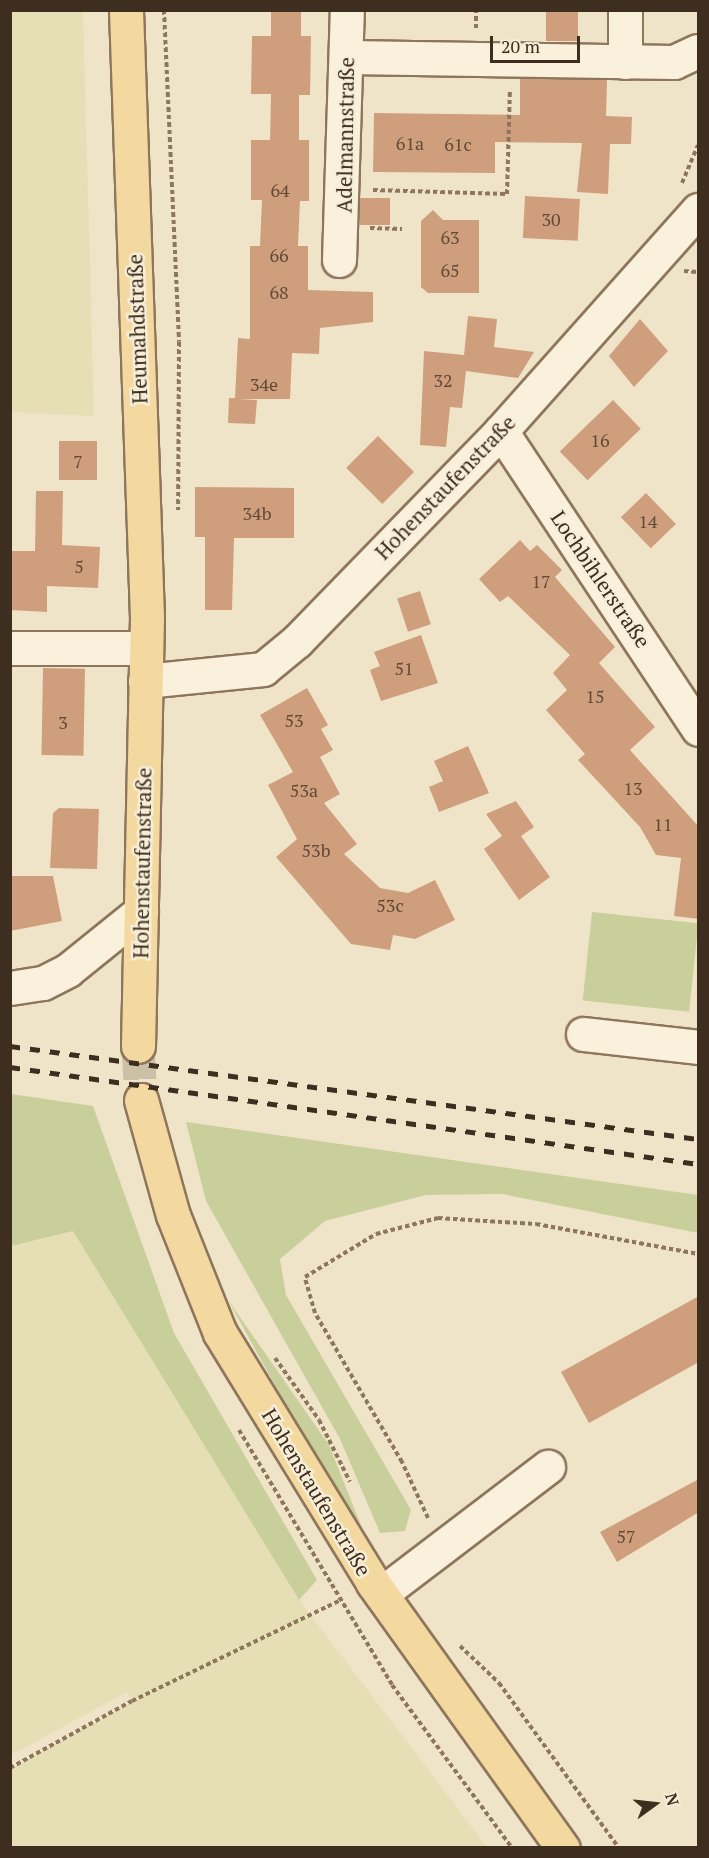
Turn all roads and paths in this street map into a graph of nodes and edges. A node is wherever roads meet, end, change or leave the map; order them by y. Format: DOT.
graph roads {
  1 [pos="126,10"];
  2 [pos="164,10"];
  3 [pos="347,10"];
  4 [pos="625,10"];
  5 [pos="699,51"];
  6 [pos="348,57"];
  7 [pos="511,60"];
  8 [pos="625,62"];
  9 [pos="343,190"];
  10 [pos="699,210"];
  11 [pos="339,260"];
  12 [pos="501,431"];
  13 [pos="178,521"];
  14 [pos="10,648"];
  15 [pos="146,648"];
  16 [pos="145,681"];
  17 [pos="699,729"];
  18 [pos="141,910"];
  19 [pos="10,988"];
  20 [pos="583,1034"];
  21 [pos="138,1046"];
  22 [pos="699,1047"];
  23 [pos="141,1100"];
  24 [pos="699,1254"];
  25 [pos="272,1353"];
  26 [pos="549,1467"];
  27 [pos="353,1488"];
  28 [pos="434,1552"];
  29 [pos="377,1588"];
  30 [pos="456,1642"];
  31 [pos="10,1768"];
  32 [pos="563,1848"];
  33 [pos="619,1848"];
  1 -- 15 [label="main road, Heumahdstraße"];
  2 -- 13 [label="path"];
  3 -- 6 [label="street, Adelmannstraße"];
  4 -- 8 [label="street"];
  5 -- 8 [label="street"];
  6 -- 7 [label="street"];
  6 -- 9 [label="street, Adelmannstraße"];
  7 -- 8 [label="street"];
  7 -- 9 [label="path"];
  9 -- 11 [label="street, Adelmannstraße"];
  10 -- 12 [label="street, Hohenstaufenstraße"];
  12 -- 16 [label="street, Hohenstaufenstraße"];
  12 -- 17 [label="street, Lochbihlerstraße"];
  14 -- 15 [label="street"];
  15 -- 16 [label="main road, Hohenstaufenstraße"];
  16 -- 18 [label="main road, Hohenstaufenstraße"];
  18 -- 19 [label="street"];
  18 -- 21 [label="main road, Hohenstaufenstraße"];
  20 -- 22 [label="street"];
  23 -- 29 [label="main road, Hohenstaufenstraße"];
  24 -- 28 [label="path"];
  25 -- 27 [label="path"];
  26 -- 28 [label="street"];
  28 -- 29 [label="street"];
  29 -- 31 [label="path"];
  29 -- 32 [label="main road, Hohenstaufenstraße"];
  30 -- 33 [label="path"];
}
